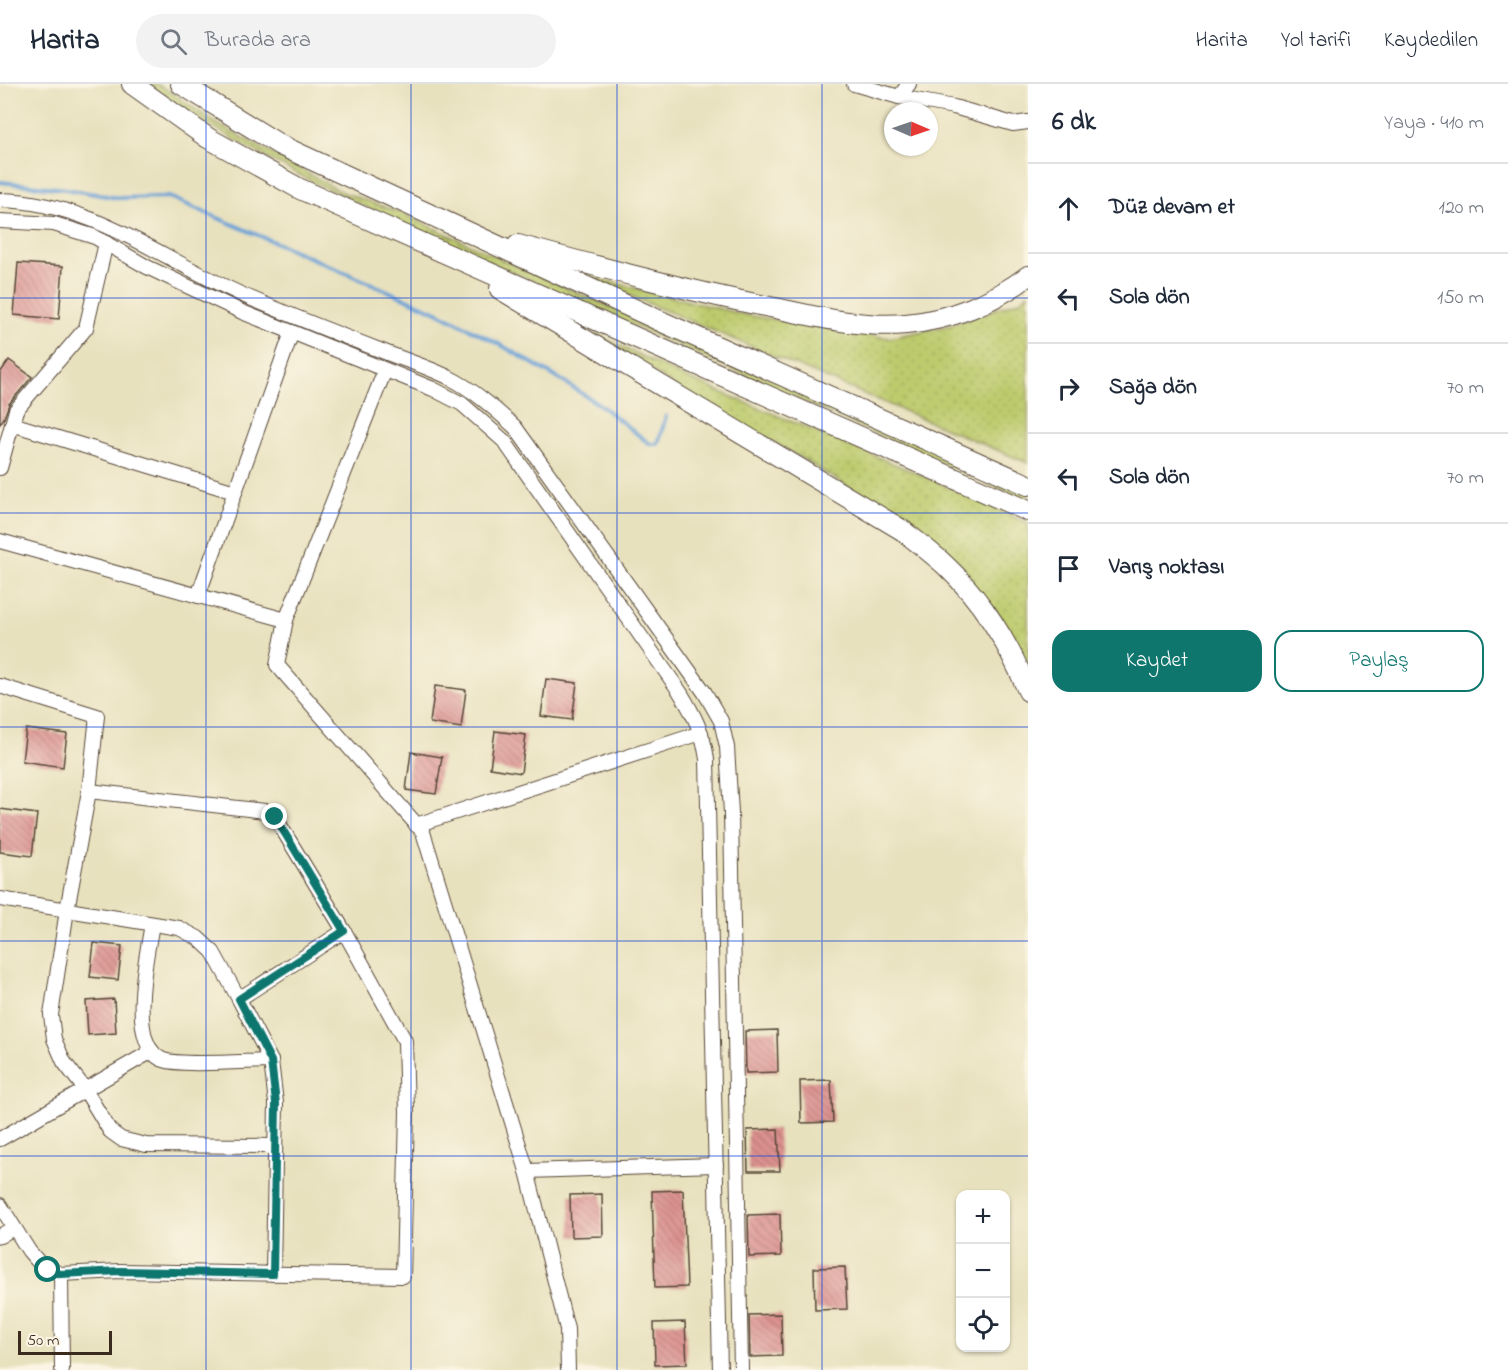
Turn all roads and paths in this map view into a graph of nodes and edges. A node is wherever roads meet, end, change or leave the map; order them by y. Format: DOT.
graph roads {
  1 [pos="132,84"];
  2 [pos="181,84"];
  3 [pos="854,84"];
  4 [pos="909,84"];
  5 [pos="899,97"];
  6 [pos="1028,122"];
  7 [pos="0,200"];
  8 [pos="419,210"];
  9 [pos="0,221"];
  10 [pos="106,243"];
  11 [pos="431,247"];
  12 [pos="1028,276"];
  13 [pos="292,332"];
  14 [pos="385,369"];
  15 [pos="12,424"];
  16 [pos="0,468"];
  17 [pos="1028,484"];
  18 [pos="235,492"];
  19 [pos="1028,511"];
  20 [pos="0,541"];
  21 [pos="198,596"];
  22 [pos="286,620"];
  23 [pos="0,686"];
  24 [pos="1028,691"];
  25 [pos="702,733"];
  26 [pos="89,791"];
  27 [pos="416,825"];
  28 [pos="0,899"];
  29 [pos="67,910"];
  30 [pos="152,924"];
  31 [pos="344,931"];
  32 [pos="239,999"];
  33 [pos="152,1050"];
  34 [pos="271,1061"];
  35 [pos="84,1088"];
  36 [pos="0,1138"];
  37 [pos="275,1146"];
  38 [pos="716,1165"];
  39 [pos="527,1171"];
  40 [pos="0,1205"];
  41 [pos="14,1228"];
  42 [pos="0,1236"];
  43 [pos="61,1274"];
  44 [pos="273,1274"];
  45 [pos="62,1370"];
  46 [pos="568,1370"];
  47 [pos="720,1370"];
  48 [pos="741,1370"];
  1 -- 11 [label="highway"];
  2 -- 8 [label="highway"];
  3 -- 5 [label="street"];
  4 -- 5 [label="street"];
  5 -- 6 [label="street"];
  7 -- 48 [label="street"];
  8 -- 12 [label="highway"];
  8 -- 17 [label="highway"];
  9 -- 10 [label="street"];
  10 -- 13 [label="street"];
  10 -- 15 [label="street"];
  11 -- 19 [label="highway"];
  11 -- 24 [label="highway"];
  13 -- 14 [label="street"];
  13 -- 18 [label="street"];
  14 -- 22 [label="street"];
  14 -- 25 [label="street"];
  15 -- 16 [label="street"];
  15 -- 18 [label="street"];
  18 -- 21 [label="street"];
  20 -- 21 [label="street"];
  21 -- 22 [label="street"];
  22 -- 27 [label="street"];
  23 -- 26 [label="street"];
  25 -- 27 [label="street"];
  25 -- 38 [label="street"];
  26 -- 29 [label="street"];
  26 -- 31 [label="street"];
  27 -- 39 [label="street"];
  28 -- 29 [label="street"];
  29 -- 30 [label="street"];
  29 -- 35 [label="street"];
  30 -- 32 [label="street"];
  30 -- 33 [label="street"];
  31 -- 32 [label="street"];
  31 -- 44 [label="street"];
  32 -- 34 [label="street"];
  33 -- 34 [label="street"];
  33 -- 35 [label="street"];
  34 -- 37 [label="street"];
  35 -- 36 [label="street"];
  35 -- 37 [label="street"];
  37 -- 44 [label="street"];
  38 -- 39 [label="street"];
  38 -- 47 [label="street"];
  39 -- 46 [label="street"];
  40 -- 41 [label="street"];
  41 -- 42 [label="street"];
  41 -- 43 [label="street"];
  43 -- 44 [label="street"];
  43 -- 45 [label="street"];
}
